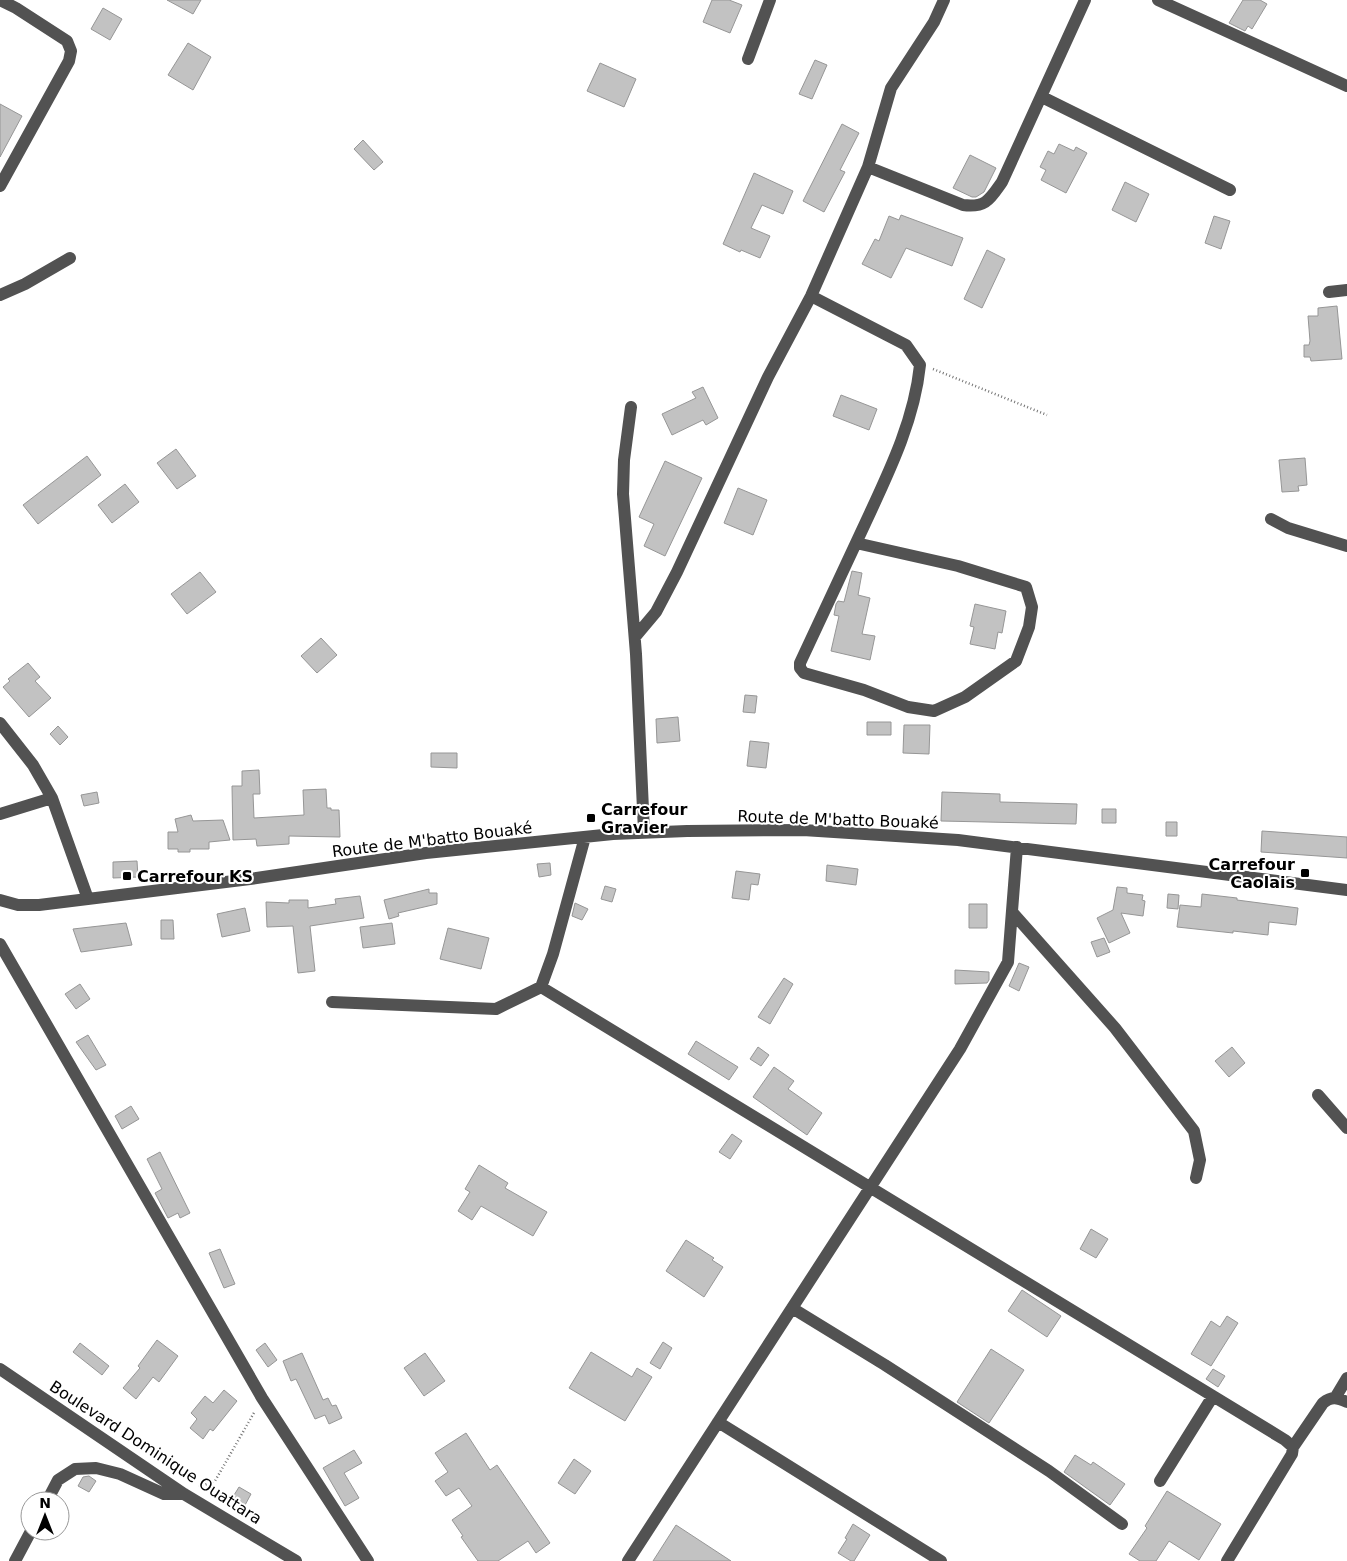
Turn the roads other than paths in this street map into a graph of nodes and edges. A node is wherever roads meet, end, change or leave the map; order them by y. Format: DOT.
graph roads {
  1 [pos="0,0"];
  2 [pos="770,0"];
  3 [pos="944,0"];
  4 [pos="1085,0"];
  5 [pos="1158,0"];
  6 [pos="19,4"];
  7 [pos="748,60"];
  8 [pos="1347,86"];
  9 [pos="1042,97"];
  10 [pos="868,167"];
  11 [pos="0,186"];
  12 [pos="1230,190"];
  13 [pos="70,258"];
  14 [pos="1347,290"];
  15 [pos="1329,292"];
  16 [pos="0,295"];
  17 [pos="811,296"];
  18 [pos="631,407"];
  19 [pos="1271,519"];
  20 [pos="856,543"];
  21 [pos="1347,546"];
  22 [pos="635,637"];
  23 [pos="0,722"];
  24 [pos="52,798"];
  25 [pos="0,814"];
  26 [pos="644,832"];
  27 [pos="585,837"];
  28 [pos="1017,847"];
  29 [pos="1347,890"];
  30 [pos="88,899"];
  31 [pos="0,900"];
  32 [pos="1012,912"];
  33 [pos="0,944"];
  34 [pos="541,987"];
  35 [pos="332,1002"];
  36 [pos="1318,1095"];
  37 [pos="1347,1128"];
  38 [pos="1196,1178"];
  39 [pos="870,1186"];
  40 [pos="792,1308"];
  41 [pos="0,1369"];
  42 [pos="1347,1378"];
  43 [pos="1213,1396"];
  44 [pos="1341,1400"];
  45 [pos="718,1422"];
  46 [pos="1293,1447"];
  47 [pos="1160,1481"];
  48 [pos="52,1491"];
  49 [pos="184,1494"];
  50 [pos="1122,1524"];
  51 [pos="26,1541"];
  52 [pos="15,1561"];
  53 [pos="296,1561"];
  54 [pos="368,1561"];
  55 [pos="628,1561"];
  56 [pos="941,1561"];
  57 [pos="1227,1561"];
  1 -- 6 [label="street"];
  2 -- 7 [label="street"];
  3 -- 10 [label="street"];
  4 -- 9 [label="street"];
  5 -- 8 [label="street"];
  6 -- 11 [label="street"];
  9 -- 10 [label="street"];
  9 -- 12 [label="street"];
  10 -- 17 [label="street"];
  13 -- 16 [label="street"];
  14 -- 15 [label="street"];
  17 -- 20 [label="street"];
  17 -- 22 [label="street"];
  18 -- 22 [label="street"];
  19 -- 21 [label="street"];
  20 -- 20 [label="street"];
  22 -- 26 [label="street"];
  23 -- 24 [label="street"];
  24 -- 25 [label="street"];
  24 -- 30 [label="street"];
  26 -- 27 [label="street, Route de M'batto Bouaké"];
  26 -- 28 [label="street, Route de M'batto Bouaké"];
  27 -- 30 [label="street, Route de M'batto Bouaké"];
  27 -- 34 [label="street"];
  28 -- 29 [label="street, Route de M'batto Bouaké"];
  28 -- 32 [label="street"];
  30 -- 31 [label="street, Route de M'batto Bouaké"];
  32 -- 38 [label="street"];
  32 -- 39 [label="street"];
  33 -- 54 [label="street"];
  34 -- 35 [label="street"];
  34 -- 39 [label="street"];
  36 -- 37 [label="street"];
  39 -- 40 [label="street"];
  39 -- 43 [label="street"];
  40 -- 45 [label="street"];
  40 -- 50 [label="street"];
  41 -- 49 [label="street, Boulevard Dominique Ouattara"];
  42 -- 44 [label="street"];
  43 -- 46 [label="street"];
  43 -- 47 [label="street"];
  44 -- 46 [label="street"];
  45 -- 55 [label="street"];
  45 -- 56 [label="street"];
  46 -- 57 [label="street"];
  48 -- 49 [label="street"];
  49 -- 53 [label="street, Boulevard Dominique Ouattara"];
  51 -- 52 [label="street"];
}
